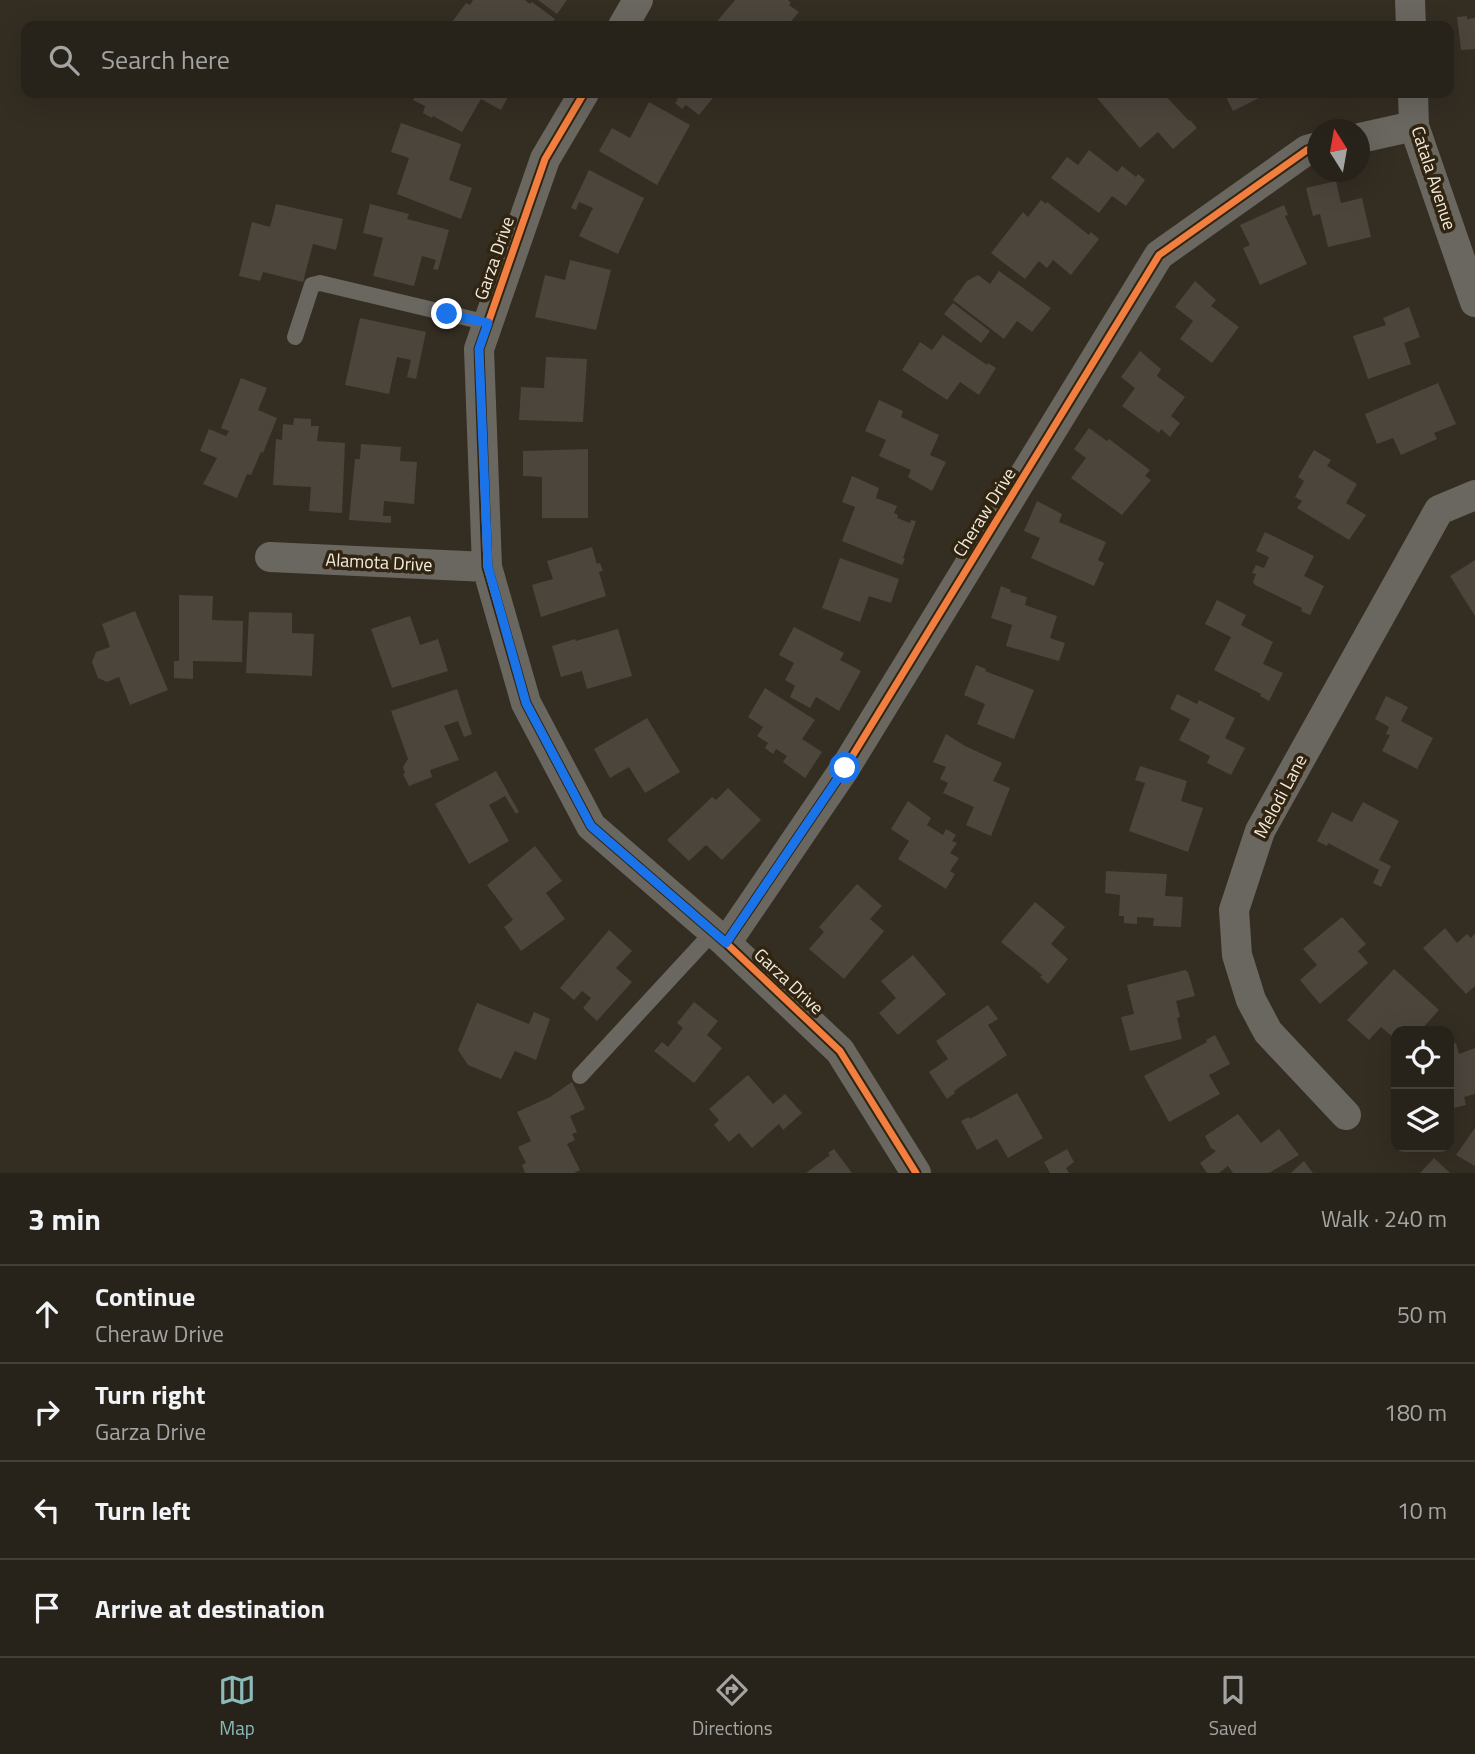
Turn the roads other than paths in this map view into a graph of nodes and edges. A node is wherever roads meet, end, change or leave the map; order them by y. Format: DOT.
graph roads {
  1 [pos="638,0"];
  2 [pos="1410,0"];
  3 [pos="626,21"];
  4 [pos="1411,21"];
  5 [pos="581,98"];
  6 [pos="1413,98"];
  7 [pos="1415,126"];
  8 [pos="1370,136"];
  9 [pos="1307,150"];
  10 [pos="1475,302"];
  11 [pos="488,323"];
  12 [pos="295,337"];
  13 [pos="1475,495"];
  14 [pos="270,557"];
  15 [pos="488,567"];
  16 [pos="719,937"];
  17 [pos="580,1076"];
  18 [pos="1346,1115"];
  19 [pos="916,1173"];
  1 -- 3 [label="street"];
  2 -- 4 [label="street"];
  5 -- 11 [label="street, Garza Drive"];
  6 -- 7 [label="street, Catala Avenue"];
  7 -- 8 [label="street"];
  7 -- 10 [label="street, Catala Avenue"];
  9 -- 16 [label="street, Cheraw Drive"];
  11 -- 12 [label="lane"];
  11 -- 15 [label="street, Garza Drive"];
  13 -- 18 [label="street, Melodi Lane"];
  14 -- 15 [label="street, Alamota Drive"];
  15 -- 16 [label="street, Garza Drive"];
  16 -- 17 [label="lane"];
  16 -- 19 [label="street, Garza Drive"];
}
